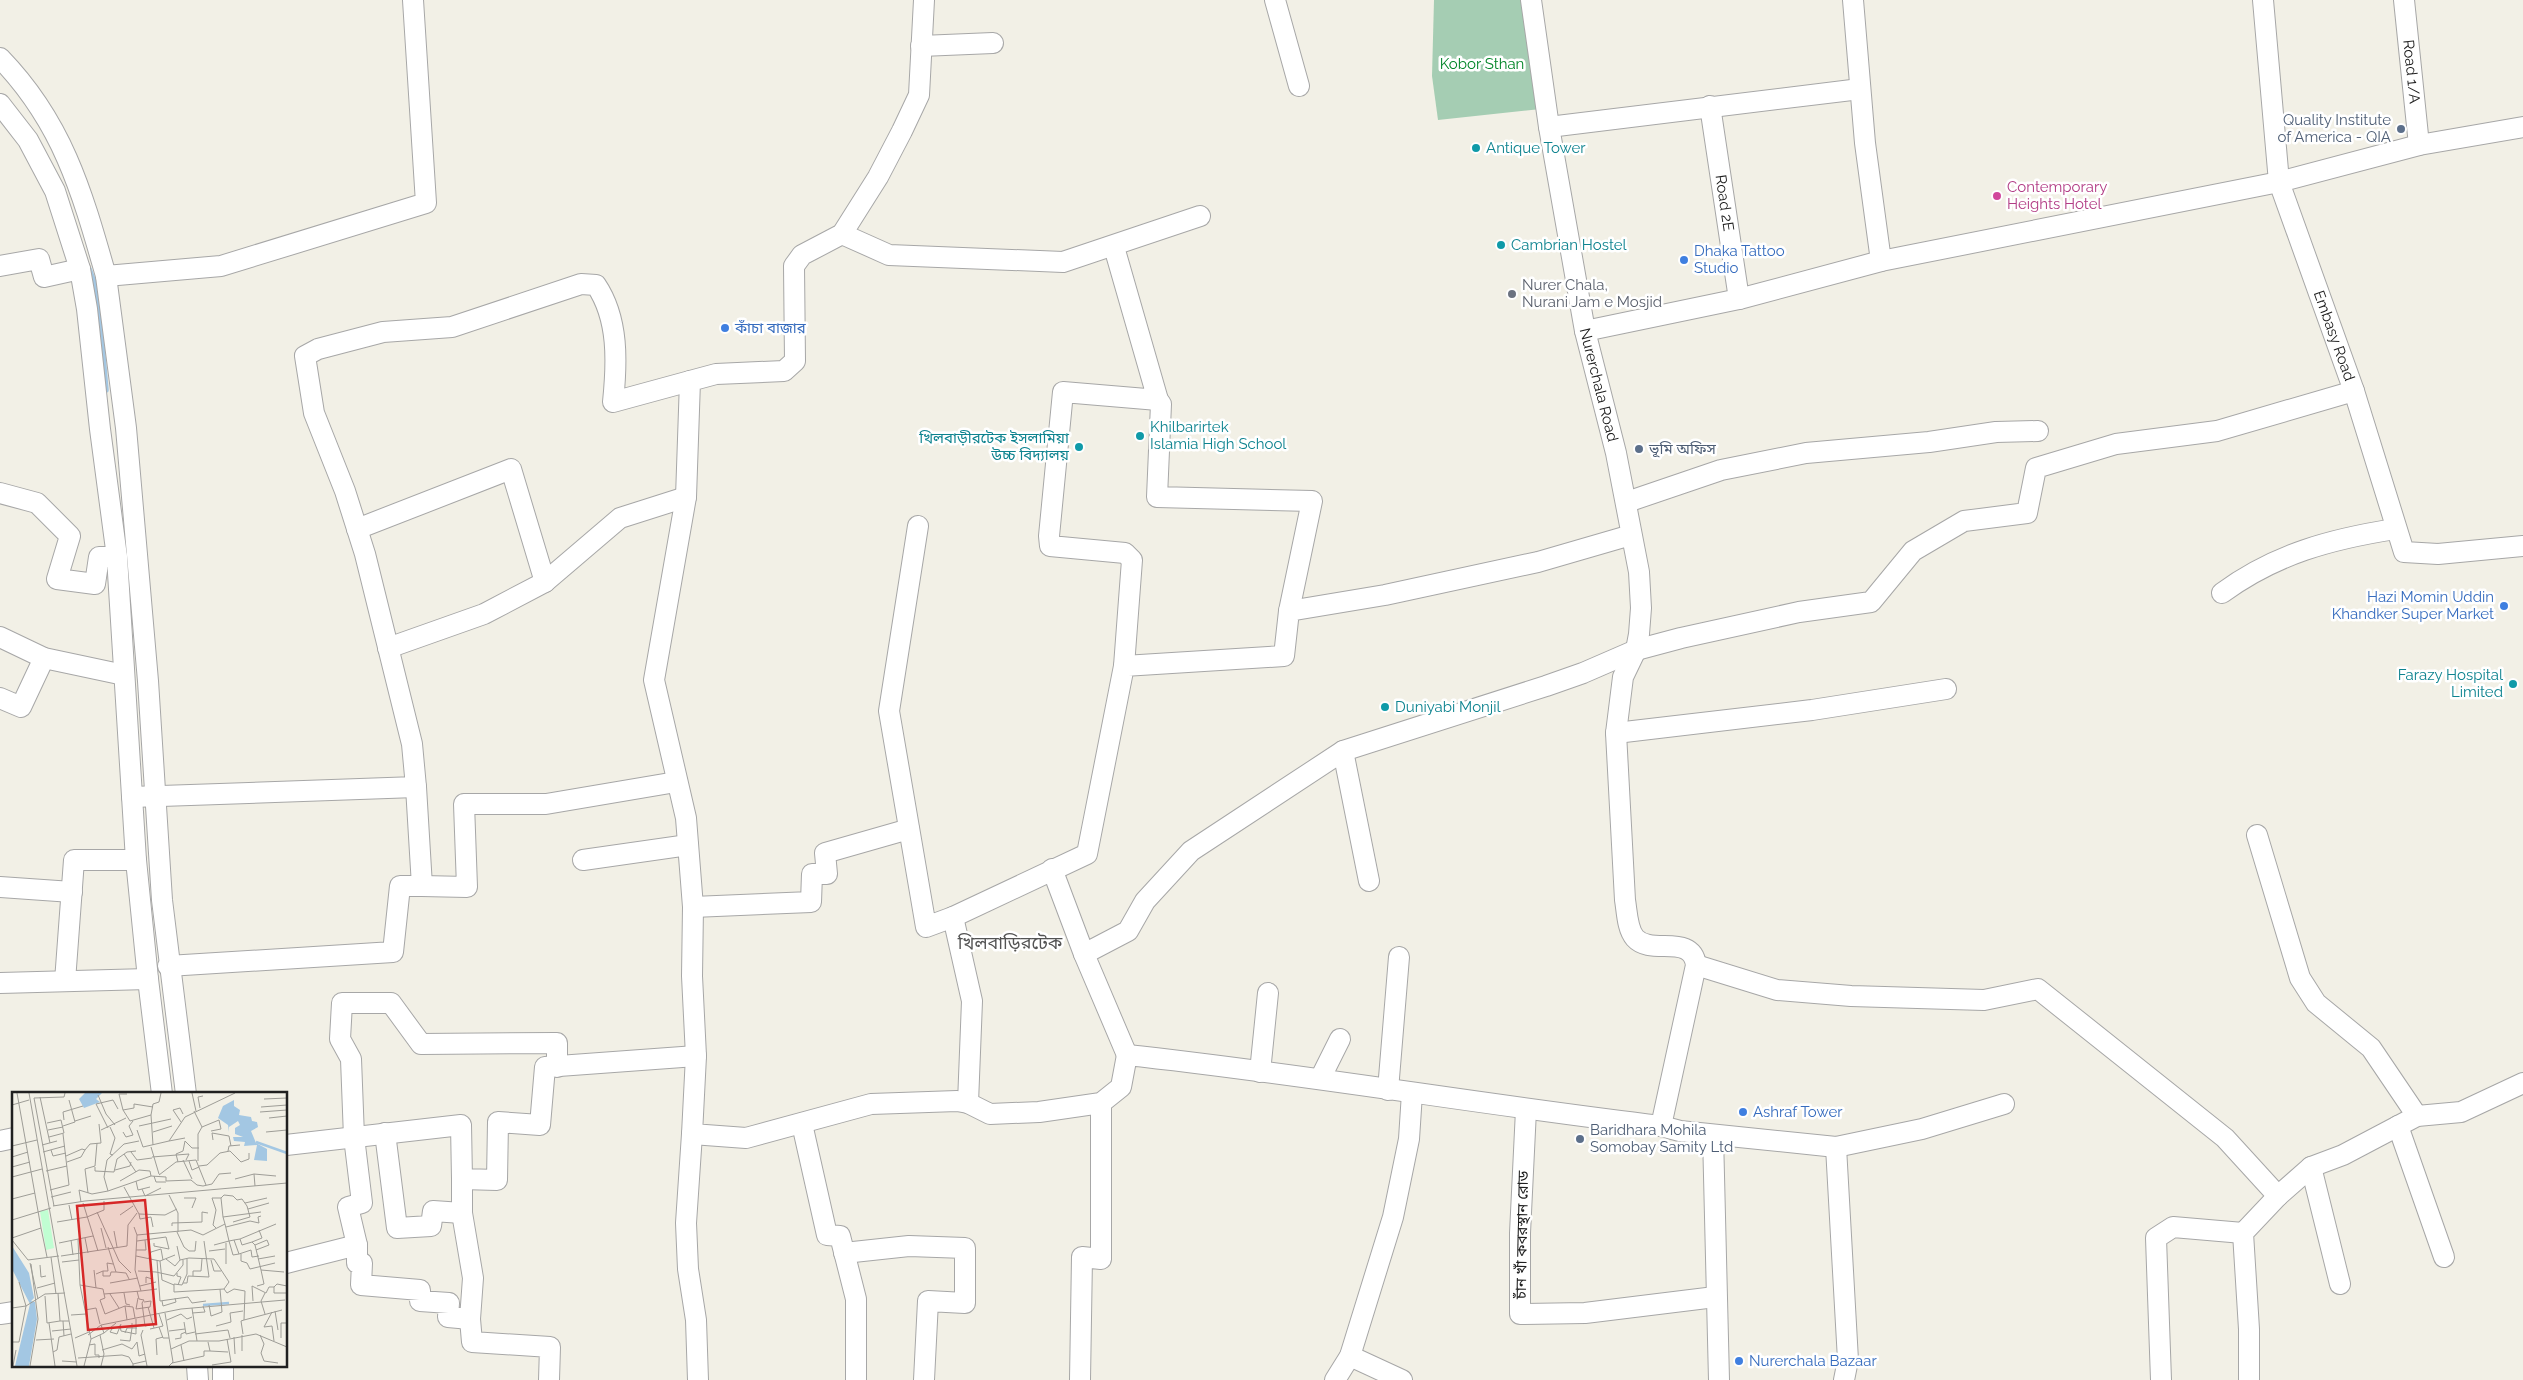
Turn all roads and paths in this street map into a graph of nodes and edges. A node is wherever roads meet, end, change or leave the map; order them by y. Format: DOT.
graph roads {
  1 [pos="414,0"];
  2 [pos="924,0"];
  3 [pos="1275,0"];
  4 [pos="1531,0"];
  5 [pos="1853,0"];
  6 [pos="2263,0"];
  7 [pos="2404,0"];
  8 [pos="993,43"];
  9 [pos="921,46"];
  10 [pos="0,58"];
  11 [pos="1299,86"];
  12 [pos="1860,90"];
  13 [pos="0,104"];
  14 [pos="1710,106"];
  15 [pos="1549,127"];
  16 [pos="2523,127"];
  17 [pos="2419,145"];
  18 [pos="2279,182"];
  19 [pos="82,193"];
  20 [pos="59,202"];
  21 [pos="1200,216"];
  22 [pos="842,234"];
  23 [pos="1114,247"];
  24 [pos="1881,261"];
  25 [pos="0,266"];
  26 [pos="80,269"];
  27 [pos="106,276"];
  28 [pos="1739,299"];
  29 [pos="1585,332"];
  30 [pos="690,381"];
  31 [pos="2354,391"];
  32 [pos="1158,400"];
  33 [pos="2038,432"];
  34 [pos="0,493"];
  35 [pos="686,497"];
  36 [pos="1626,502"];
  37 [pos="918,526"];
  38 [pos="357,529"];
  39 [pos="2395,529"];
  40 [pos="1631,535"];
  41 [pos="2523,546"];
  42 [pos="117,557"];
  43 [pos="545,582"];
  44 [pos="2222,593"];
  45 [pos="1289,611"];
  46 [pos="0,638"];
  47 [pos="388,648"];
  48 [pos="1636,650"];
  49 [pos="44,658"];
  50 [pos="1124,666"];
  51 [pos="124,676"];
  52 [pos="1946,689"];
  53 [pos="0,698"];
  54 [pos="1616,734"];
  55 [pos="1343,751"];
  56 [pos="676,782"];
  57 [pos="416,787"];
  58 [pos="132,797"];
  59 [pos="156,797"];
  60 [pos="909,829"];
  61 [pos="2257,835"];
  62 [pos="688,845"];
  63 [pos="136,860"];
  64 [pos="583,860"];
  65 [pos="1052,868"];
  66 [pos="1369,881"];
  67 [pos="422,886"];
  68 [pos="0,887"];
  69 [pos="72,892"];
  70 [pos="693,906"];
  71 [pos="953,917"];
  72 [pos="1084,954"];
  73 [pos="1399,957"];
  74 [pos="1696,965"];
  75 [pos="168,966"];
  76 [pos="148,979"];
  77 [pos="65,981"];
  78 [pos="0,983"];
  79 [pos="1268,993"];
  80 [pos="1340,1039"];
  81 [pos="1127,1055"];
  82 [pos="696,1056"];
  83 [pos="557,1067"];
  84 [pos="1260,1072"];
  85 [pos="1320,1079"];
  86 [pos="2523,1083"];
  87 [pos="1388,1090"];
  88 [pos="162,1092"];
  89 [pos="186,1092"];
  90 [pos="1412,1093"];
  91 [pos="968,1103"];
  92 [pos="1101,1103"];
  93 [pos="2004,1104"];
  94 [pos="1526,1110"];
  95 [pos="2417,1116"];
  96 [pos="802,1124"];
  97 [pos="1661,1126"];
  98 [pos="2398,1126"];
  99 [pos="385,1133"];
  100 [pos="692,1134"];
  101 [pos="1712,1135"];
  102 [pos="354,1137"];
  103 [pos="288,1145"];
  104 [pos="1836,1146"];
  105 [pos="2311,1167"];
  106 [pos="462,1179"];
  107 [pos="2278,1196"];
  108 [pos="462,1213"];
  109 [pos="2243,1233"];
  110 [pos="357,1245"];
  111 [pos="844,1253"];
  112 [pos="2444,1257"];
  113 [pos="288,1262"];
  114 [pos="2340,1284"];
  115 [pos="1715,1297"];
  116 [pos="470,1319"];
  117 [pos="1350,1356"];
  118 [pos="549,1380"];
  119 [pos="698,1380"];
  120 [pos="856,1380"];
  121 [pos="924,1380"];
  122 [pos="1080,1380"];
  123 [pos="1335,1380"];
  124 [pos="1402,1380"];
  125 [pos="1718,1380"];
  126 [pos="1844,1380"];
  127 [pos="2161,1380"];
  128 [pos="2249,1380"];
  1 -- 27 [label="street"];
  2 -- 9 [label="street"];
  3 -- 11 [label="street"];
  4 -- 15 [label="street, Nurerchala Road"];
  5 -- 12 [label="street"];
  6 -- 18 [label="street, Embasy Road"];
  7 -- 17 [label="street, Road 1/A"];
  8 -- 9 [label="street"];
  9 -- 22 [label="street"];
  10 -- 19 [label="street"];
  12 -- 14 [label="street"];
  12 -- 24 [label="street"];
  13 -- 20 [label="street"];
  14 -- 15 [label="street"];
  14 -- 28 [label="street, Road 2E"];
  15 -- 29 [label="street, Nurerchala Road"];
  16 -- 17 [label="street"];
  17 -- 18 [label="street"];
  18 -- 24 [label="street"];
  18 -- 31 [label="street, Embasy Road"];
  19 -- 20 [label="street"];
  19 -- 27 [label="street"];
  20 -- 26 [label="street"];
  21 -- 23 [label="street"];
  22 -- 23 [label="street"];
  22 -- 30 [label="street"];
  23 -- 32 [label="street"];
  24 -- 28 [label="street"];
  25 -- 26 [label="street"];
  26 -- 42 [label="street"];
  27 -- 59 [label="street"];
  28 -- 29 [label="street"];
  29 -- 36 [label="street, Nurerchala Road"];
  30 -- 35 [label="street"];
  30 -- 38 [label="street"];
  31 -- 39 [label="street, Embasy Road"];
  31 -- 48 [label="street"];
  32 -- 45 [label="street"];
  32 -- 50 [label="street"];
  33 -- 36 [label="street"];
  34 -- 42 [label="street"];
  35 -- 43 [label="street"];
  35 -- 56 [label="street"];
  36 -- 40 [label="street, Nurerchala Road"];
  37 -- 60 [label="street"];
  38 -- 43 [label="street"];
  38 -- 47 [label="street"];
  39 -- 41 [label="street, Embasy Road"];
  39 -- 44 [label="street"];
  40 -- 45 [label="street"];
  40 -- 48 [label="street, Nurerchala Road"];
  42 -- 51 [label="street"];
  43 -- 47 [label="street"];
  45 -- 50 [label="street"];
  46 -- 49 [label="street"];
  47 -- 57 [label="street"];
  48 -- 54 [label="street, Nurerchala Road"];
  48 -- 55 [label="street"];
  49 -- 51 [label="street"];
  49 -- 53 [label="street"];
  50 -- 65 [label="street"];
  51 -- 58 [label="street"];
  52 -- 54 [label="street"];
  54 -- 74 [label="street, Nurerchala Road"];
  55 -- 66 [label="street"];
  55 -- 72 [label="street"];
  56 -- 62 [label="street"];
  56 -- 67 [label="street"];
  57 -- 59 [label="street"];
  57 -- 67 [label="street"];
  58 -- 59 [label="street"];
  58 -- 63 [label="street"];
  59 -- 75 [label="street"];
  60 -- 70 [label="street"];
  60 -- 71 [label="street"];
  61 -- 95 [label="street"];
  62 -- 64 [label="street"];
  62 -- 70 [label="street"];
  63 -- 69 [label="street"];
  63 -- 76 [label="street"];
  65 -- 71 [label="street"];
  65 -- 72 [label="street"];
  67 -- 75 [label="street"];
  68 -- 69 [label="street"];
  69 -- 77 [label="street"];
  70 -- 82 [label="street"];
  71 -- 91 [label="street"];
  72 -- 81 [label="street"];
  73 -- 87 [label="street"];
  74 -- 97 [label="street"];
  74 -- 107 [label="street"];
  75 -- 89 [label="street"];
  76 -- 77 [label="street"];
  76 -- 88 [label="street"];
  77 -- 78 [label="street"];
  79 -- 84 [label="street"];
  80 -- 85 [label="street"];
  81 -- 84 [label="street"];
  81 -- 92 [label="street"];
  82 -- 83 [label="street"];
  82 -- 100 [label="street"];
  83 -- 102 [label="street"];
  83 -- 106 [label="street"];
  84 -- 85 [label="street"];
  85 -- 87 [label="street"];
  86 -- 95 [label="street"];
  87 -- 90 [label="street"];
  90 -- 94 [label="street"];
  90 -- 117 [label="street"];
  91 -- 92 [label="street"];
  91 -- 96 [label="street"];
  92 -- 122 [label="street"];
  93 -- 104 [label="street"];
  94 -- 97 [label="street"];
  94 -- 115 [label="street, চাঁন খাঁ কবরস্থান রোড"];
  95 -- 98 [label="street"];
  96 -- 100 [label="street"];
  96 -- 111 [label="street"];
  97 -- 101 [label="street"];
  98 -- 105 [label="street"];
  98 -- 112 [label="street"];
  99 -- 102 [label="street"];
  99 -- 106 [label="street"];
  99 -- 108 [label="street"];
  100 -- 119 [label="street"];
  101 -- 104 [label="street"];
  101 -- 115 [label="street"];
  102 -- 103 [label="street"];
  102 -- 110 [label="street"];
  104 -- 126 [label="street"];
  105 -- 107 [label="street"];
  105 -- 114 [label="street"];
  106 -- 108 [label="street"];
  107 -- 109 [label="street"];
  108 -- 116 [label="street"];
  109 -- 127 [label="street"];
  109 -- 128 [label="street"];
  110 -- 113 [label="street"];
  110 -- 116 [label="street"];
  111 -- 120 [label="street"];
  111 -- 121 [label="street"];
  115 -- 125 [label="street"];
  116 -- 118 [label="street"];
  117 -- 123 [label="street"];
  117 -- 124 [label="street"];
}
